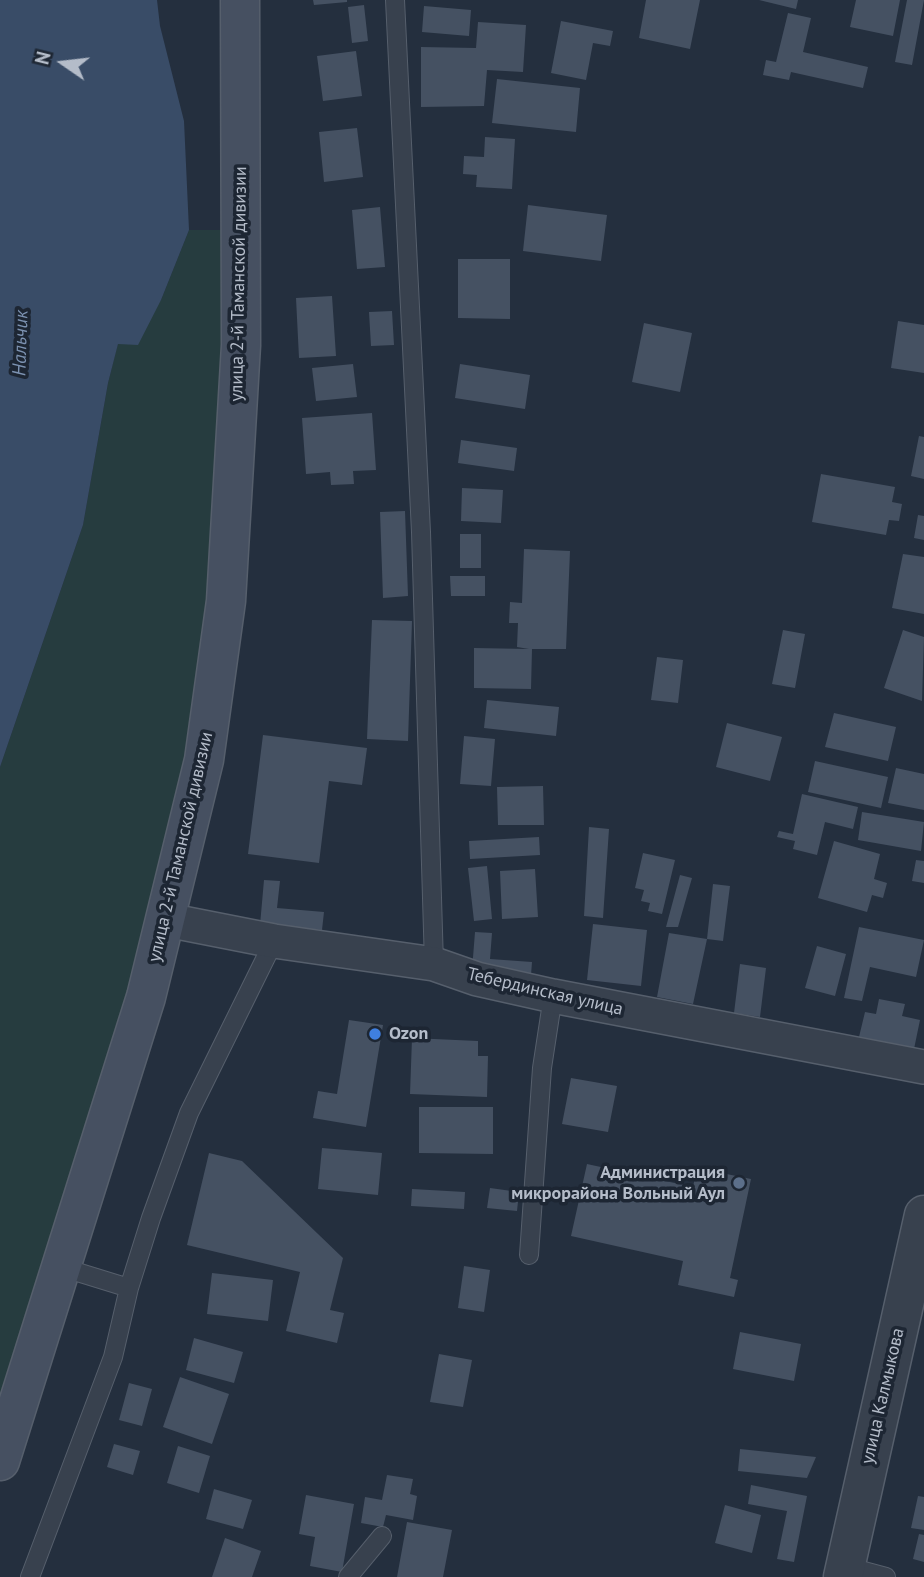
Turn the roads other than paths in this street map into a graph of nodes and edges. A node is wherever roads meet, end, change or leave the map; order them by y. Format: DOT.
graph roads {
  1 [pos="240,0"];
  2 [pos="395,0"];
  3 [pos="167,920"];
  4 [pos="274,941"];
  5 [pos="434,964"];
  6 [pos="554,996"];
  7 [pos="924,1067"];
  8 [pos="924,1215"];
  9 [pos="529,1255"];
  10 [pos="61,1267"];
  11 [pos="129,1287"];
  12 [pos="0,1461"];
  13 [pos="382,1536"];
  14 [pos="844,1571"];
  15 [pos="30,1577"];
  16 [pos="348,1577"];
  17 [pos="886,1577"];
  1 -- 3 [label="main road, улица 2-й Таманской дивизии"];
  2 -- 5 [label="lane"];
  3 -- 4 [label="street, Тебердинская улица"];
  3 -- 10 [label="main road, улица 2-й Таманской дивизии"];
  4 -- 5 [label="street, Тебердинская улица"];
  4 -- 11 [label="lane"];
  5 -- 6 [label="street, Тебердинская улица"];
  6 -- 7 [label="street, Тебердинская улица"];
  6 -- 9 [label="lane"];
  8 -- 14 [label="street, улица Калмыкова"];
  10 -- 11 [label="lane"];
  10 -- 12 [label="main road, улица 2-й Таманской дивизии"];
  11 -- 15 [label="lane"];
  13 -- 16 [label="lane"];
  14 -- 17 [label="lane"];
}
